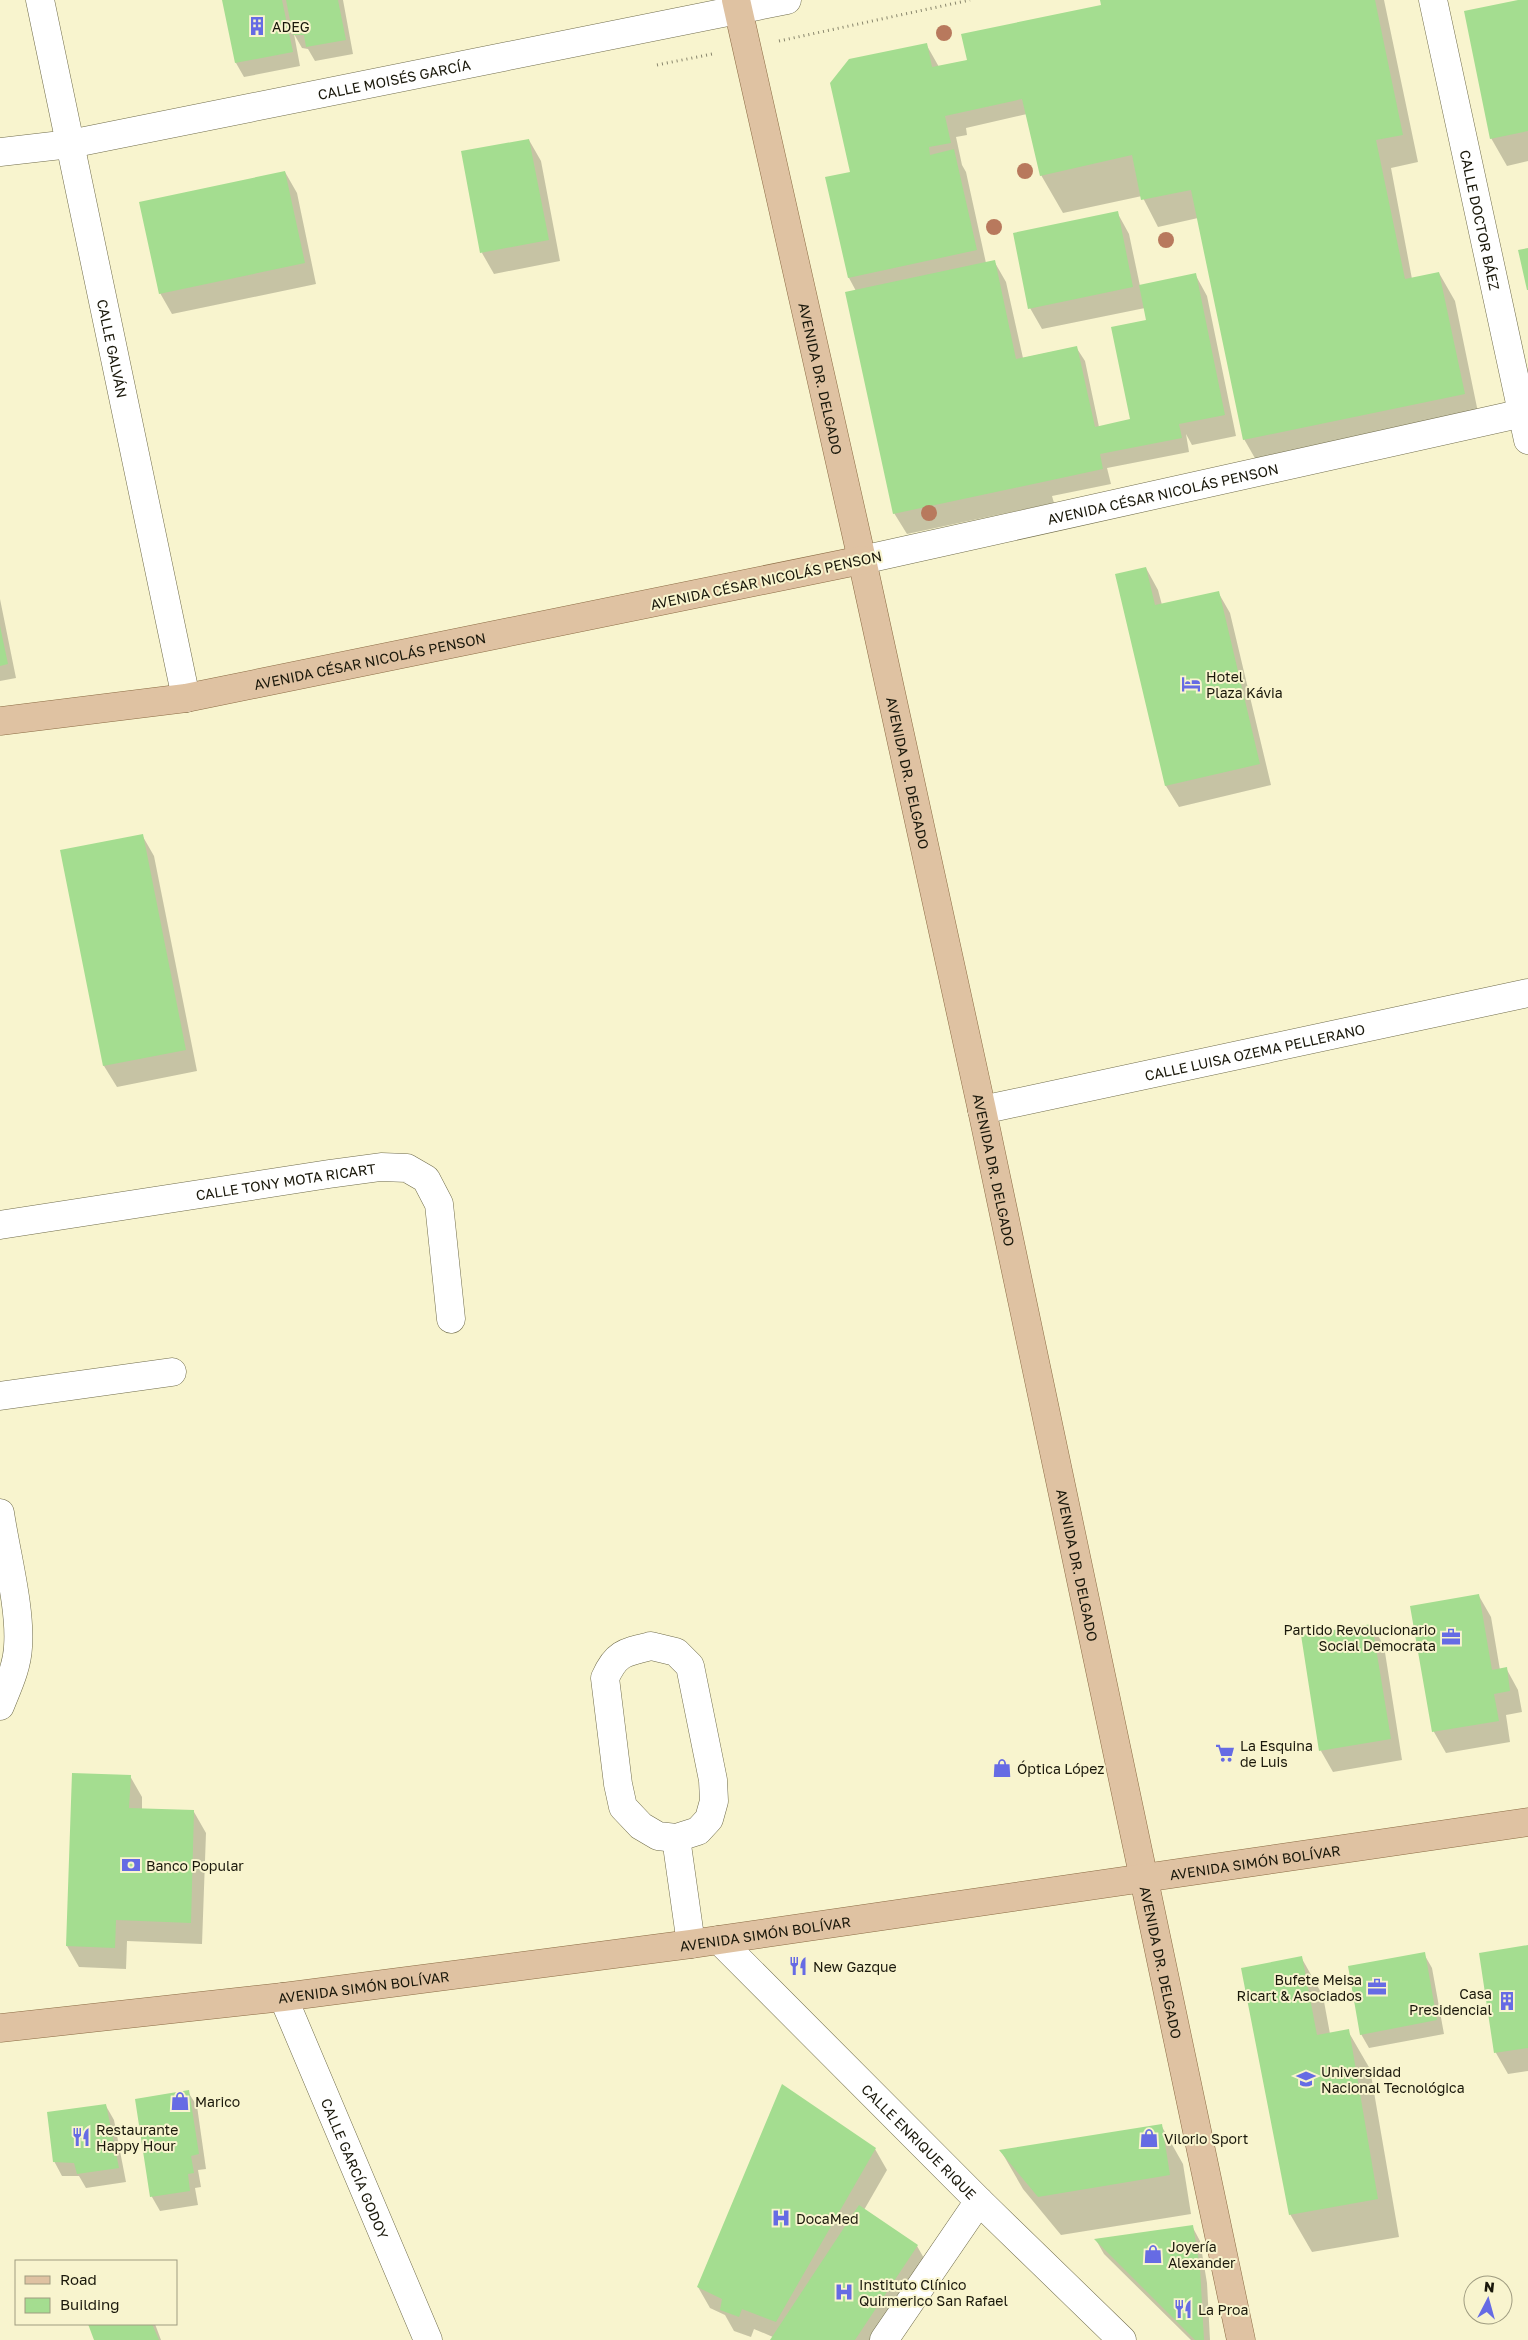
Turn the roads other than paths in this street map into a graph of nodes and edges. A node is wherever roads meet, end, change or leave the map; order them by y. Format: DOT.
graph roads {
  1 [pos="40,0"];
  2 [pos="787,0"];
  3 [pos="1433,0"];
  4 [pos="737,5"];
  5 [pos="70,144"];
  6 [pos="0,152"];
  7 [pos="1525,412"];
  8 [pos="1528,440"];
  9 [pos="862,560"];
  10 [pos="186,698"];
  11 [pos="0,721"];
  12 [pos="1528,993"];
  13 [pos="982,1110"];
  14 [pos="0,1225"];
  15 [pos="452,1319"];
  16 [pos="172,1372"];
  17 [pos="0,1396"];
  18 [pos="0,1514"];
  19 [pos="0,1706"];
  20 [pos="1528,1822"];
  21 [pos="676,1838"];
  22 [pos="1142,1877"];
  23 [pos="719,1940"];
  24 [pos="691,1944"];
  25 [pos="282,1997"];
  26 [pos="0,2028"];
  27 [pos="978,2200"];
  28 [pos="420,2338"];
  29 [pos="884,2340"];
  30 [pos="1122,2340"];
  31 [pos="1241,2340"];
  1 -- 5 [label="street, CALLE GALVÁN"];
  2 -- 4 [label="street, CALLE MOISÉS GARCÍA"];
  3 -- 7 [label="street, CALLE DOCTOR BÁEZ"];
  4 -- 5 [label="street, CALLE MOISÉS GARCÍA"];
  4 -- 9 [label="main road, AVENIDA DR. DELGADO"];
  5 -- 6 [label="street, CALLE MOISÉS GARCÍA"];
  5 -- 10 [label="street, CALLE GALVÁN"];
  7 -- 8 [label="street, CALLE DOCTOR BÁEZ"];
  7 -- 9 [label="street, AVENIDA CÉSAR NICOLÁS PENSON"];
  9 -- 10 [label="main road, AVENIDA CÉSAR NICOLÁS PENSON"];
  9 -- 13 [label="main road, AVENIDA DR. DELGADO"];
  10 -- 11 [label="main road, AVENIDA CÉSAR NICOLÁS PENSON"];
  12 -- 13 [label="street, CALLE LUISA OZEMA PELLERANO"];
  13 -- 22 [label="main road, AVENIDA DR. DELGADO"];
  14 -- 15 [label="street, CALLE TONY MOTA RICART"];
  16 -- 17 [label="street"];
  18 -- 19 [label="street"];
  20 -- 22 [label="main road, AVENIDA SIMÓN BOLÍVAR"];
  21 -- 21 [label="street"];
  21 -- 24 [label="street"];
  22 -- 23 [label="main road, AVENIDA SIMÓN BOLÍVAR"];
  22 -- 31 [label="main road, AVENIDA DR. DELGADO"];
  23 -- 24 [label="main road, AVENIDA SIMÓN BOLÍVAR"];
  23 -- 27 [label="street, CALLE ENRIQUE RIQUE"];
  24 -- 25 [label="main road, AVENIDA SIMÓN BOLÍVAR"];
  25 -- 26 [label="main road, AVENIDA SIMÓN BOLÍVAR"];
  25 -- 28 [label="street, CALLE GARCÍA GODOY"];
  27 -- 29 [label="street"];
  27 -- 30 [label="street, CALLE ENRIQUE RIQUE"];
}
